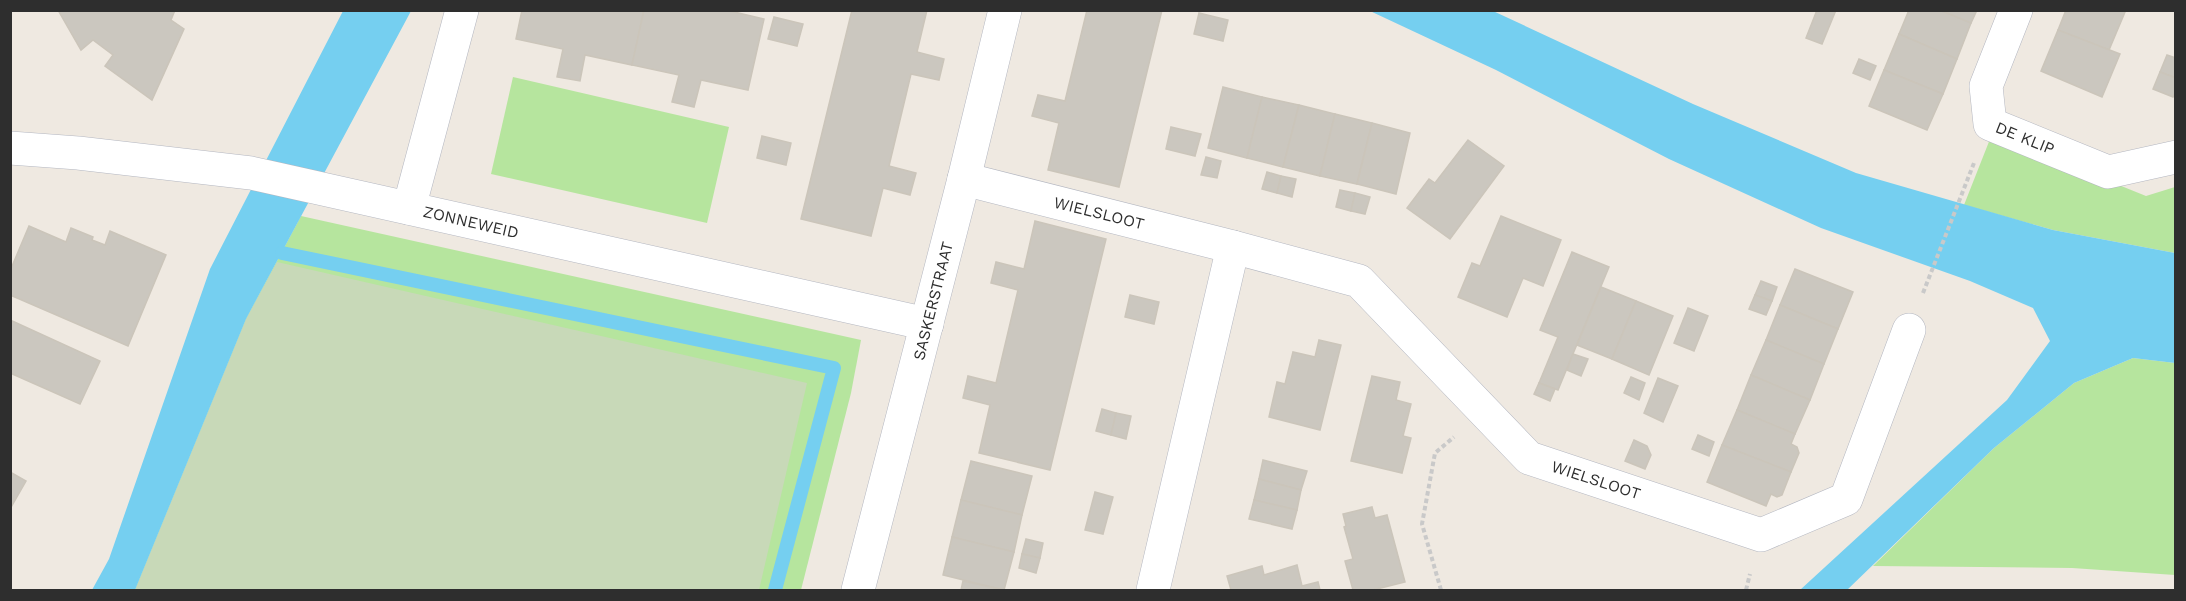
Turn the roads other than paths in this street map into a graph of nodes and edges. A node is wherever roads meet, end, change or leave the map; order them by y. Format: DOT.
graph roads {
  1 [pos="462,10"];
  2 [pos="1005,10"];
  3 [pos="2016,10"];
  4 [pos="10,148"];
  5 [pos="2175,157"];
  6 [pos="964,179"];
  7 [pos="409,208"];
  8 [pos="1233,247"];
  9 [pos="927,324"];
  10 [pos="1909,330"];
  11 [pos="858,591"];
  12 [pos="1153,591"];
  1 -- 7 [label="street"];
  2 -- 6 [label="street, SASKERSTRAAT"];
  3 -- 5 [label="street, DE KLIP"];
  4 -- 7 [label="street, ZONNEWEID"];
  6 -- 8 [label="street, WIELSLOOT"];
  6 -- 9 [label="street, SASKERSTRAAT"];
  7 -- 9 [label="street, ZONNEWEID"];
  8 -- 10 [label="street, WIELSLOOT"];
  8 -- 12 [label="street"];
  9 -- 11 [label="street, SASKERSTRAAT"];
}
